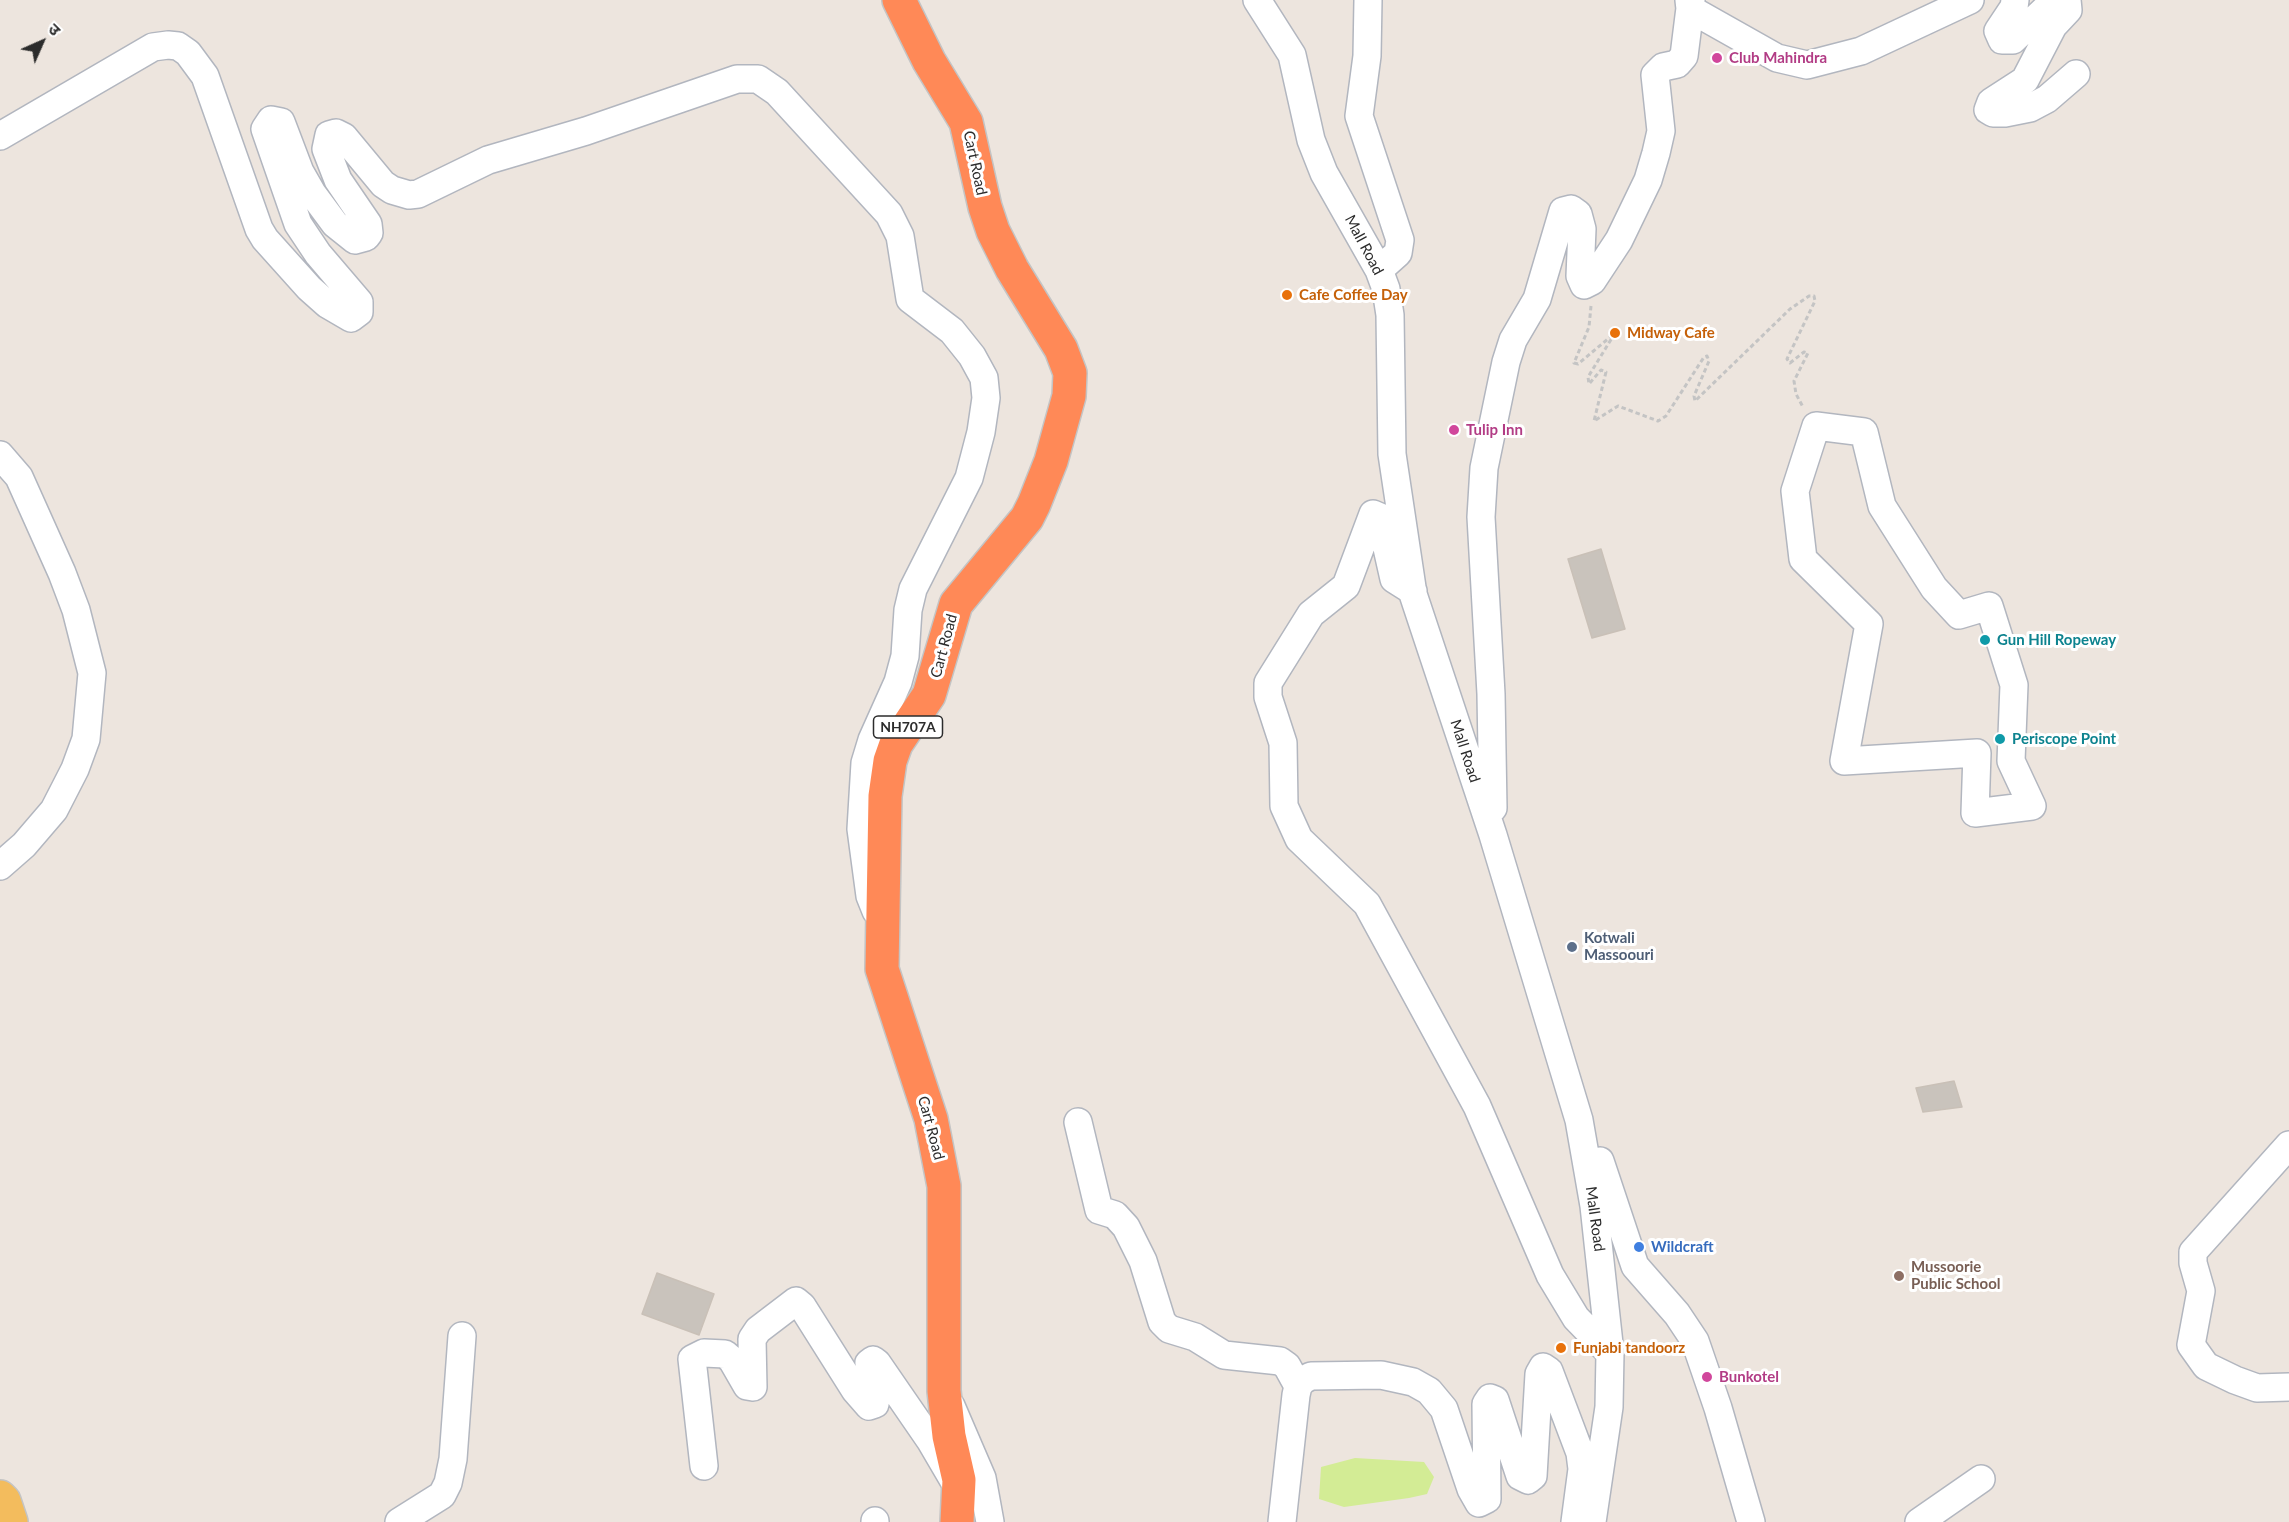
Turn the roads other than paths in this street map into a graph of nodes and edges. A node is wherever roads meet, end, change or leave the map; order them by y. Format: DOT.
graph roads {
  1 [pos="899,0"];
  2 [pos="1257,0"];
  3 [pos="1368,0"];
  4 [pos="1970,0"];
  5 [pos="2014,0"];
  6 [pos="2055,0"];
  7 [pos="2067,0"];
  8 [pos="1690,3"];
  9 [pos="2076,74"];
  10 [pos="0,136"];
  11 [pos="1379,270"];
  12 [pos="1815,426"];
  13 [pos="0,455"];
  14 [pos="1413,591"];
  15 [pos="1493,835"];
  16 [pos="0,866"];
  17 [pos="882,927"];
  18 [pos="1579,1120"];
  19 [pos="1078,1122"];
  20 [pos="2289,1145"];
  21 [pos="462,1336"];
  22 [pos="1610,1353"];
  23 [pos="1298,1386"];
  24 [pos="2289,1387"];
  25 [pos="944,1391"];
  26 [pos="704,1466"];
  27 [pos="1981,1479"];
  28 [pos="959,1490"];
  29 [pos="0,1497"];
  30 [pos="11,1522"];
  31 [pos="399,1522"];
  32 [pos="957,1522"];
  33 [pos="990,1522"];
  34 [pos="1282,1522"];
  35 [pos="1575,1522"];
  36 [pos="1592,1522"];
  37 [pos="1751,1522"];
  38 [pos="1918,1522"];
  1 -- 17 [label="highway, Cart Road / NH707A"];
  2 -- 11 [label="street, Mall Road"];
  3 -- 11 [label="street"];
  4 -- 8 [label="street"];
  5 -- 6 [label="street"];
  7 -- 9 [label="street"];
  8 -- 15 [label="street"];
  10 -- 17 [label="street"];
  11 -- 14 [label="street, Mall Road"];
  12 -- 12 [label="street"];
  13 -- 16 [label="street"];
  14 -- 15 [label="street, Mall Road"];
  14 -- 22 [label="street"];
  15 -- 18 [label="street, Mall Road"];
  17 -- 25 [label="highway, Cart Road / NH707A"];
  18 -- 22 [label="street, Mall Road"];
  18 -- 37 [label="street"];
  19 -- 23 [label="street"];
  20 -- 24 [label="street"];
  21 -- 31 [label="street"];
  22 -- 36 [label="street, Mall Road"];
  23 -- 34 [label="street"];
  23 -- 35 [label="street"];
  25 -- 28 [label="highway, Cart Road / NH707A"];
  25 -- 33 [label="street"];
  26 -- 28 [label="street"];
  27 -- 38 [label="street"];
  28 -- 32 [label="highway, Cart Road / NH707A"];
  29 -- 30 [label="main road"];
}
